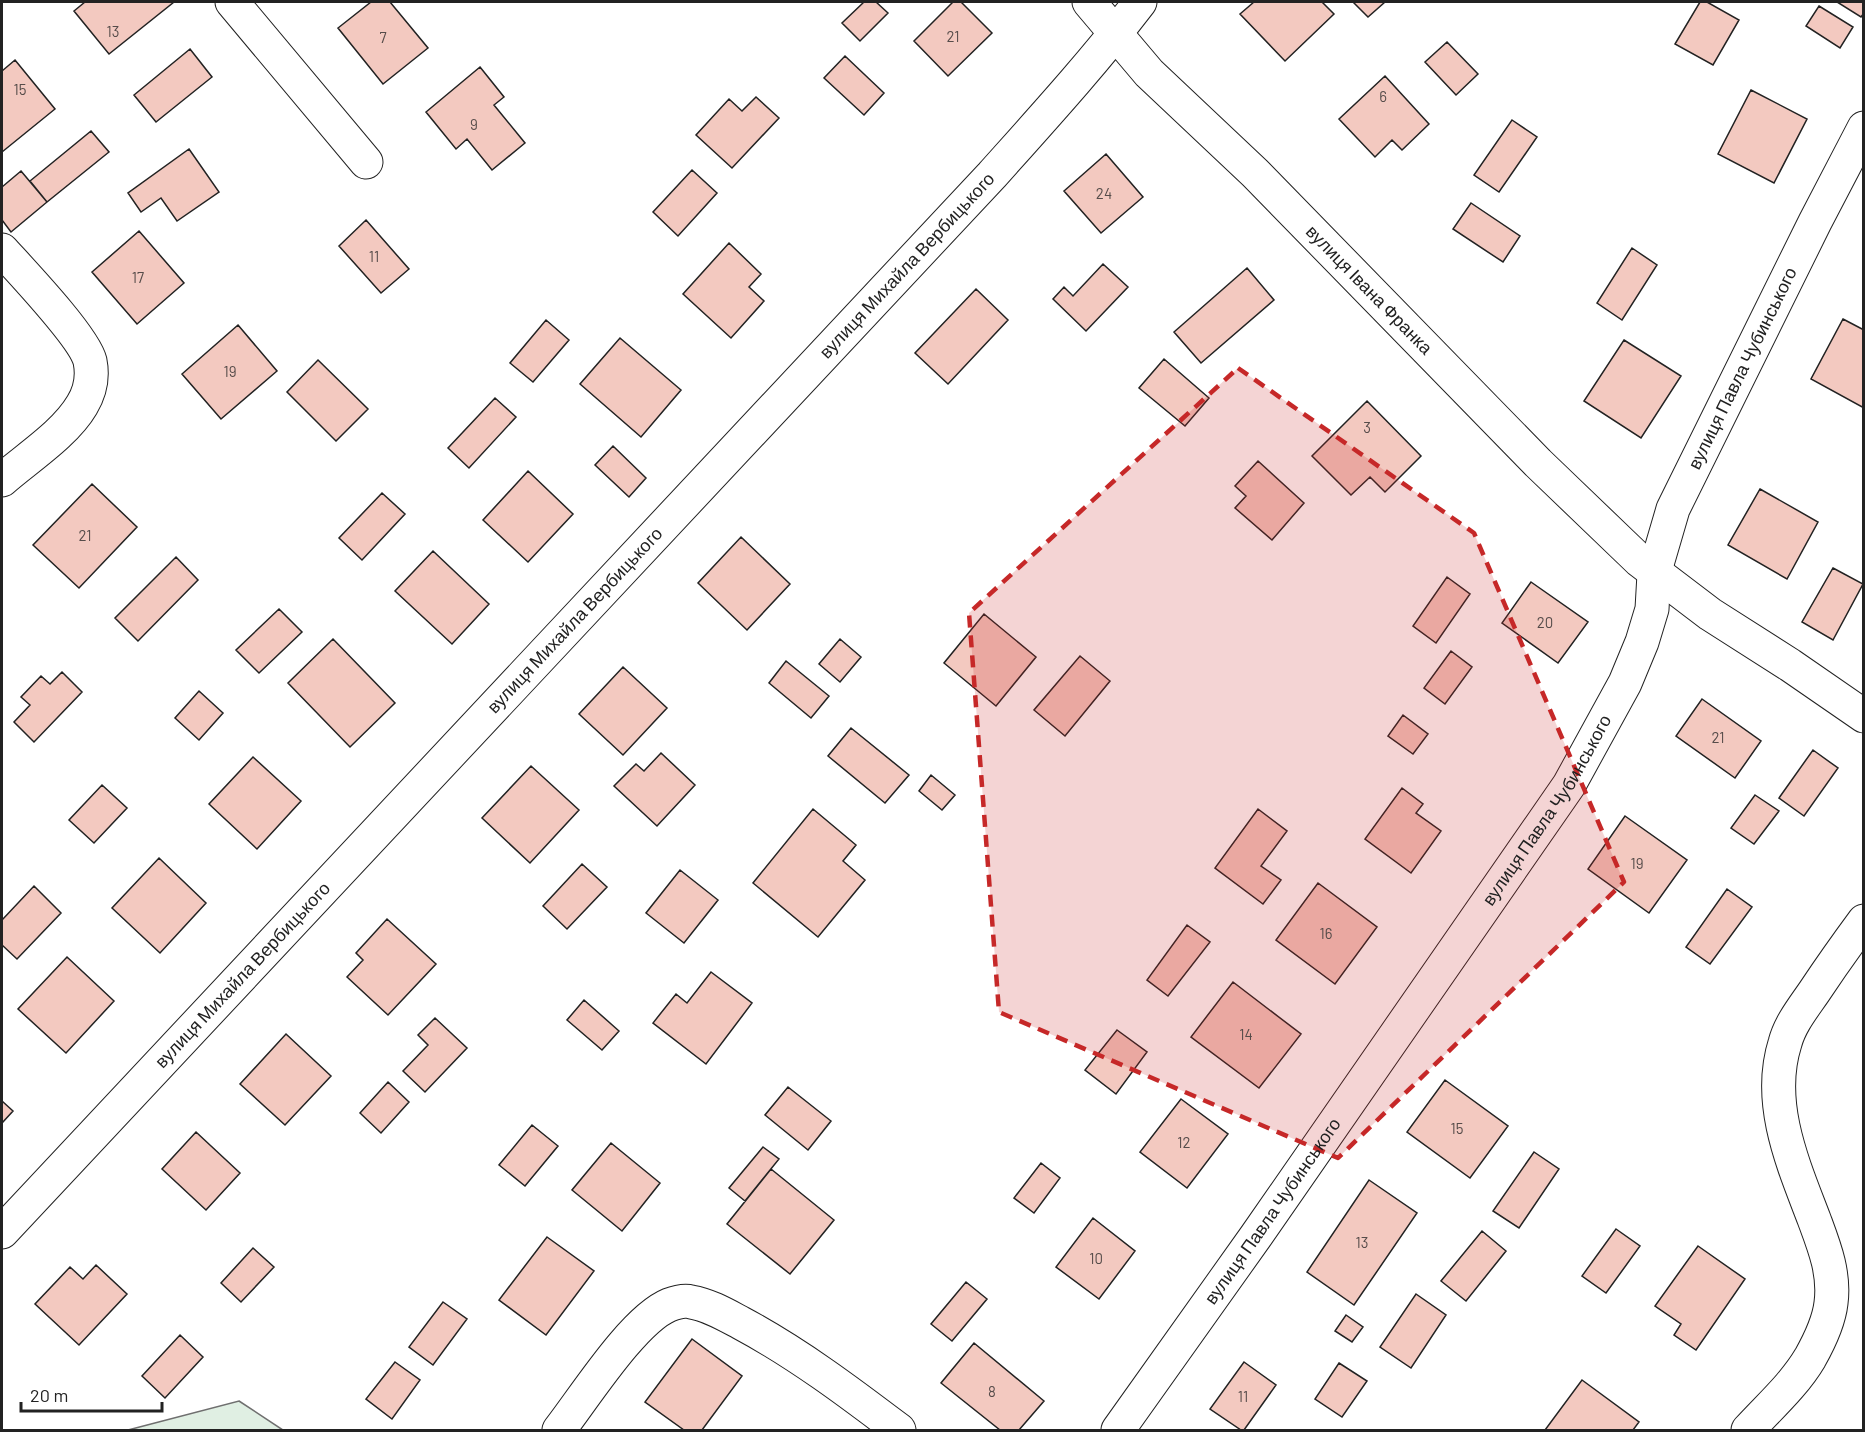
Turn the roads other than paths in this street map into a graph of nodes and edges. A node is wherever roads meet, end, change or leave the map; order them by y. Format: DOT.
graph roads {
  1 [pos="232,2"];
  2 [pos="1089,2"];
  3 [pos="1140,2"];
  4 [pos="1115,35"];
  5 [pos="1863,128"];
  6 [pos="366,162"];
  7 [pos="2,250"];
  8 [pos="2,480"];
  9 [pos="1654,574"];
  10 [pos="1863,716"];
  11 [pos="1863,921"];
  12 [pos="2,1232"];
  13 [pos="559,1431"];
  14 [pos="899,1431"];
  15 [pos="1118,1431"];
  16 [pos="1748,1431"];
  1 -- 6 [label="street"];
  2 -- 4 [label="street, вулиця Івана Франка"];
  3 -- 4 [label="street, вулиця Михайла Вербицького"];
  4 -- 9 [label="street, вулиця Івана Франка"];
  4 -- 12 [label="street, вулиця Михайла Вербицького"];
  5 -- 9 [label="street, вулиця Павла Чубинського"];
  7 -- 8 [label="street"];
  9 -- 10 [label="street, вулиця Івана Франка"];
  9 -- 15 [label="street, вулиця Павла Чубинського"];
  11 -- 16 [label="street"];
  13 -- 14 [label="street"];
}
